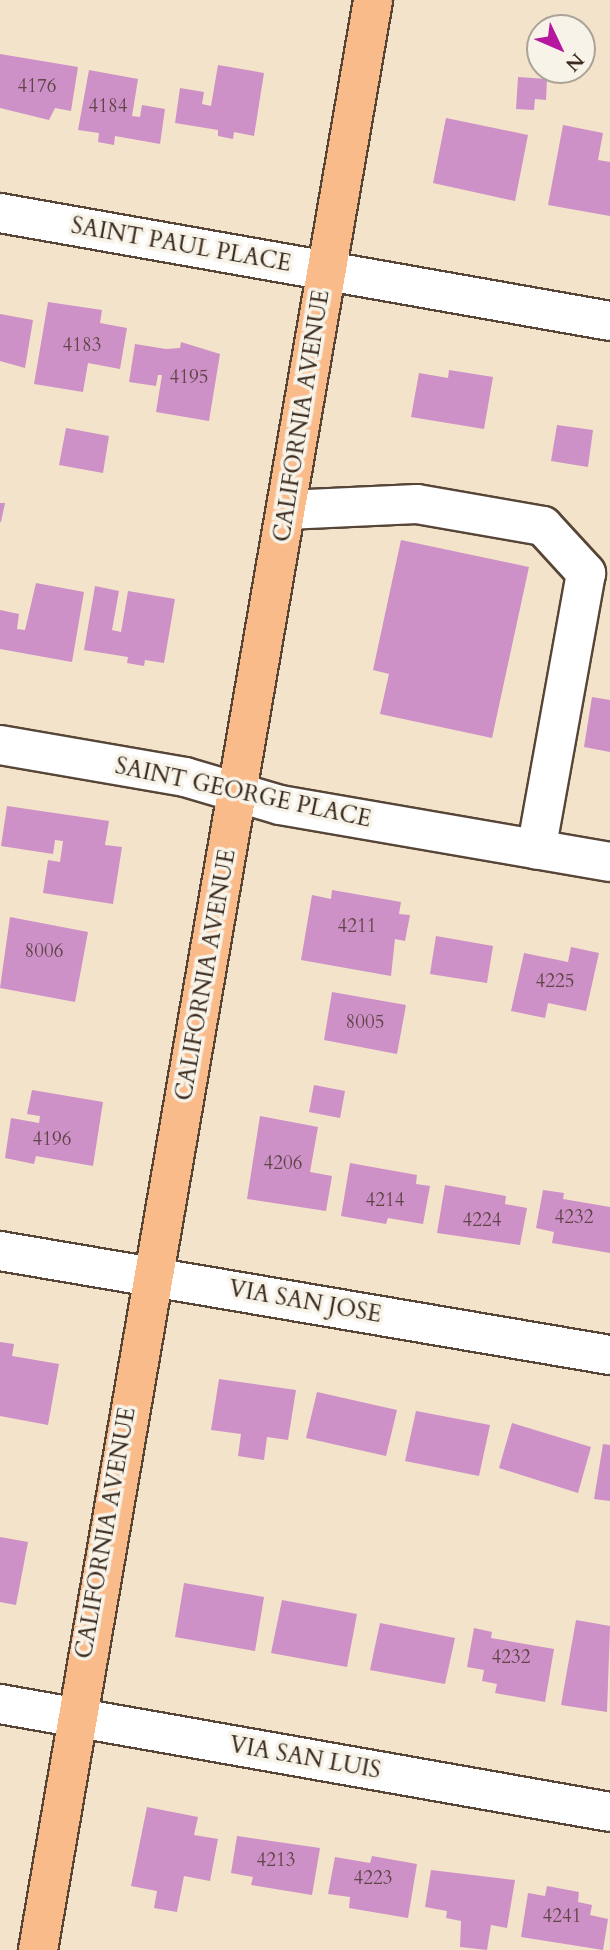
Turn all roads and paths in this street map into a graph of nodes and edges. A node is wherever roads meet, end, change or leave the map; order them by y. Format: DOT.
graph roads {
  1 [pos="373,0"];
  2 [pos="0,213"];
  3 [pos="326,272"];
  4 [pos="610,321"];
  5 [pos="286,510"];
  6 [pos="0,745"];
  7 [pos="239,793"];
  8 [pos="536,850"];
  9 [pos="610,862"];
  10 [pos="0,1251"];
  11 [pos="151,1276"];
  12 [pos="610,1355"];
  13 [pos="0,1704"];
  14 [pos="75,1717"];
  15 [pos="610,1812"];
  16 [pos="38,1950"];
  1 -- 3 [label="main road, CALIFORNIA AVENUE"];
  2 -- 3 [label="street, SAINT PAUL PLACE"];
  3 -- 4 [label="street, SAINT PAUL PLACE"];
  3 -- 5 [label="main road, CALIFORNIA AVENUE"];
  5 -- 7 [label="main road, CALIFORNIA AVENUE"];
  5 -- 8 [label="street"];
  6 -- 7 [label="street, SAINT GEORGE PLACE"];
  7 -- 8 [label="street, SAINT GEORGE PLACE"];
  7 -- 11 [label="main road, CALIFORNIA AVENUE"];
  8 -- 9 [label="street, SAINT GEORGE PLACE"];
  10 -- 11 [label="street, VIA SAN JOSE"];
  11 -- 12 [label="street, VIA SAN JOSE"];
  11 -- 14 [label="main road, CALIFORNIA AVENUE"];
  13 -- 14 [label="street, VIA SAN LUIS"];
  14 -- 15 [label="street, VIA SAN LUIS"];
  14 -- 16 [label="main road, CALIFORNIA AVENUE"];
}
